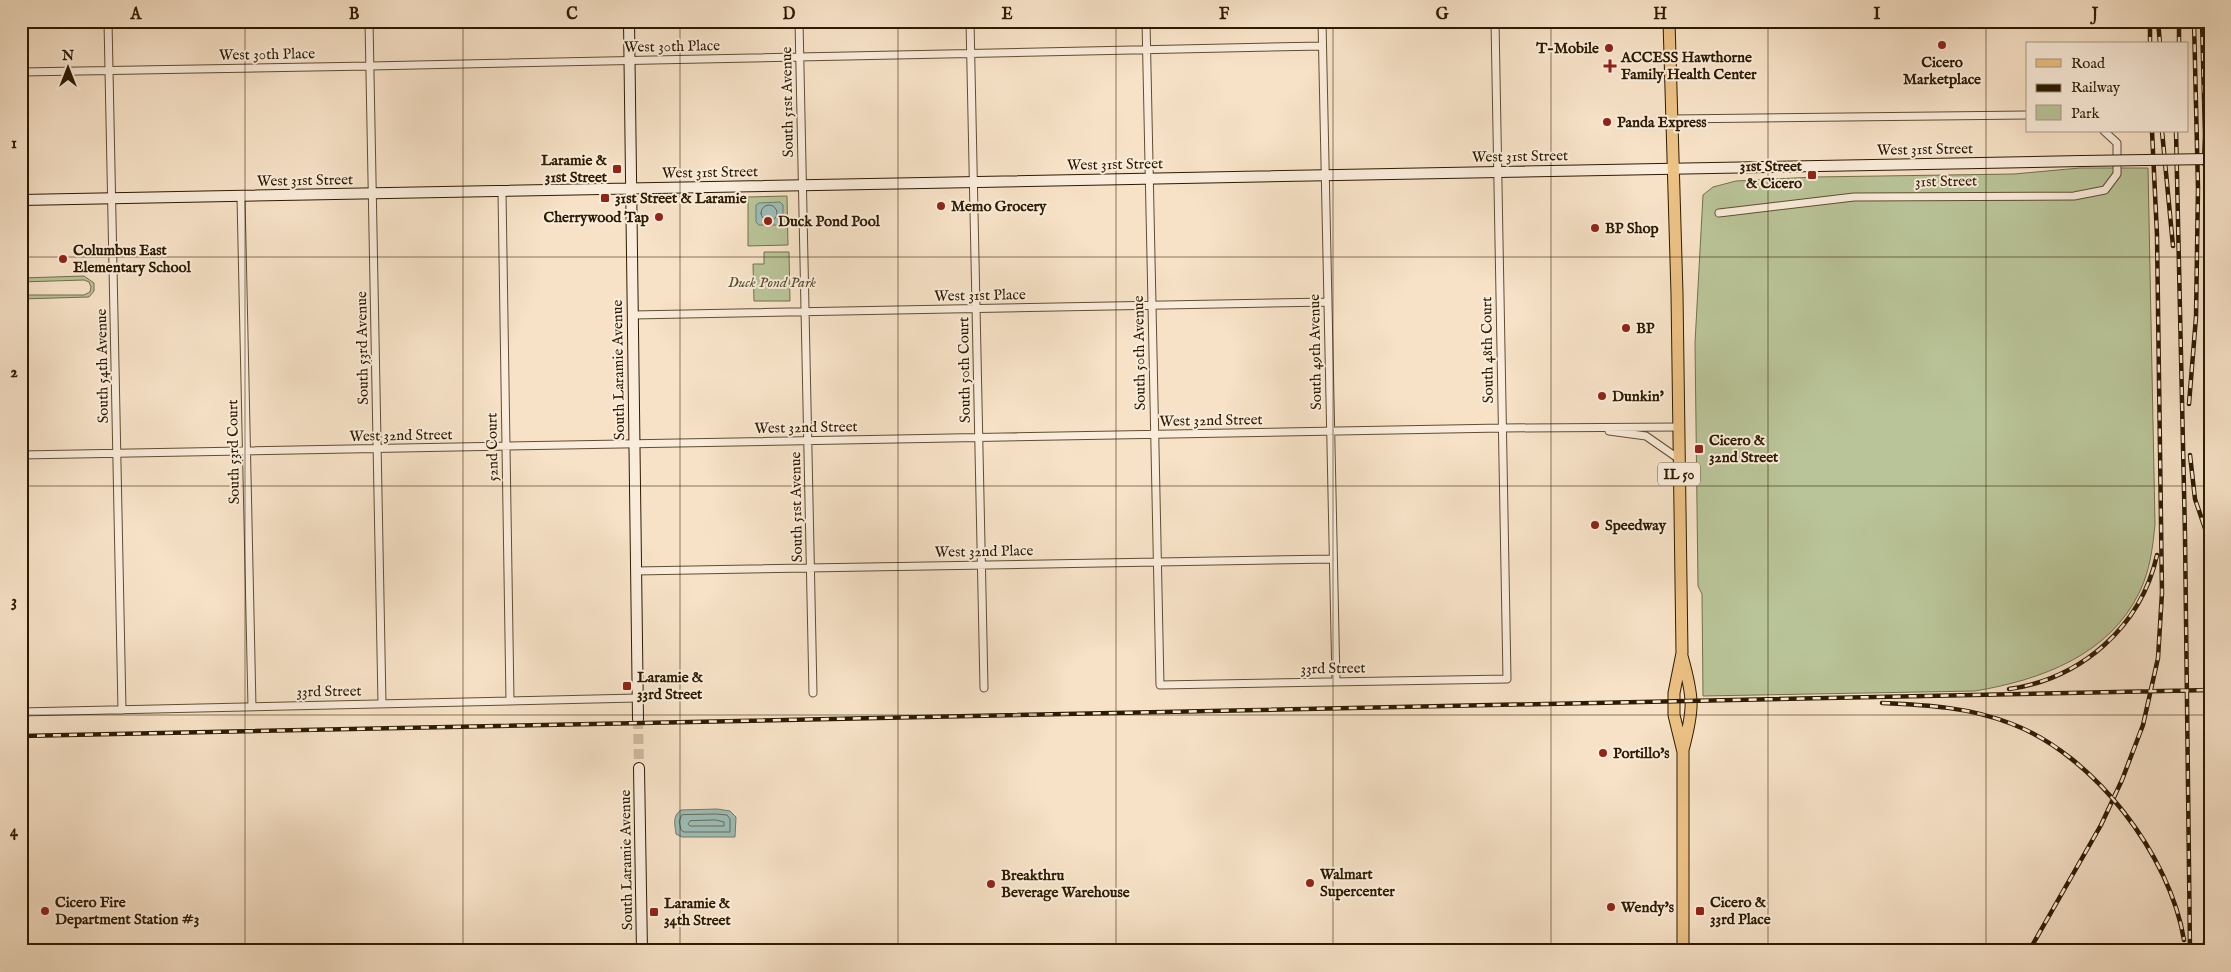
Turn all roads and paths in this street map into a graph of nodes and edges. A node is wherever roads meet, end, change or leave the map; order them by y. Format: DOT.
graph roads {
  1 [pos="108,21"];
  2 [pos="369,21"];
  3 [pos="629,21"];
  4 [pos="799,21"];
  5 [pos="970,21"];
  6 [pos="1146,21"];
  7 [pos="1322,21"];
  8 [pos="1495,21"];
  9 [pos="1669,21"];
  10 [pos="1322,46"];
  11 [pos="1146,49"];
  12 [pos="970,53"];
  13 [pos="800,57"];
  14 [pos="630,60"];
  15 [pos="370,66"];
  16 [pos="109,70"];
  17 [pos="21,72"];
  18 [pos="2026,115"];
  19 [pos="1673,119"];
  20 [pos="2105,132"];
  21 [pos="2210,159"];
  22 [pos="1674,168"];
  23 [pos="1499,171"];
  24 [pos="1325,175"];
  25 [pos="1149,178"];
  26 [pos="973,182"];
  27 [pos="802,185"];
  28 [pos="631,190"];
  29 [pos="502,192"];
  30 [pos="373,194"];
  31 [pos="241,196"];
  32 [pos="112,199"];
  33 [pos="21,200"];
  34 [pos="1719,213"];
  35 [pos="1328,302"];
  36 [pos="1152,307"];
  37 [pos="976,309"];
  38 [pos="805,313"];
  39 [pos="633,315"];
  40 [pos="1678,427"];
  41 [pos="1502,428"];
  42 [pos="1592,428"];
  43 [pos="1331,431"];
  44 [pos="1155,434"];
  45 [pos="979,438"];
  46 [pos="808,441"];
  47 [pos="634,444"];
  48 [pos="506,446"];
  49 [pos="377,449"];
  50 [pos="247,451"];
  51 [pos="117,454"];
  52 [pos="21,455"];
  53 [pos="1679,459"];
  54 [pos="1333,559"];
  55 [pos="1158,562"];
  56 [pos="982,565"];
  57 [pos="811,568"];
  58 [pos="636,571"];
  59 [pos="1682,653"];
  60 [pos="1507,679"];
  61 [pos="1336,682"];
  62 [pos="1160,685"];
  63 [pos="984,688"];
  64 [pos="814,692"];
  65 [pos="637,698"];
  66 [pos="510,701"];
  67 [pos="382,704"];
  68 [pos="252,707"];
  69 [pos="122,710"];
  70 [pos="21,712"];
  71 [pos="638,719"];
  72 [pos="1683,752"];
  73 [pos="639,768"];
  74 [pos="642,951"];
  75 [pos="1683,951"];
  1 -- 16 [label="street, South 54th Avenue"];
  2 -- 15 [label="street, South 53rd Avenue"];
  3 -- 14 [label="main road, South Laramie Avenue"];
  4 -- 13 [label="street, South 51st Avenue"];
  5 -- 12 [label="street, South 50th Court"];
  6 -- 11 [label="street, South 50th Avenue"];
  7 -- 10 [label="street, South 49th Avenue"];
  8 -- 23 [label="street, South 48th Court"];
  9 -- 19 [label="main road, IL 50"];
  10 -- 11 [label="street, West 30th Place"];
  10 -- 24 [label="street, South 49th Avenue"];
  11 -- 12 [label="street, West 30th Place"];
  11 -- 25 [label="street, South 50th Avenue"];
  12 -- 13 [label="street, West 30th Place"];
  12 -- 26 [label="street, South 50th Court"];
  13 -- 14 [label="street, West 30th Place"];
  13 -- 27 [label="street, South 51st Avenue"];
  14 -- 15 [label="street, West 30th Place"];
  14 -- 28 [label="main road, South Laramie Avenue"];
  15 -- 16 [label="street, West 30th Place"];
  15 -- 30 [label="street, South 53rd Avenue"];
  16 -- 17 [label="street, West 30th Place"];
  16 -- 32 [label="street, South 54th Avenue"];
  18 -- 19 [label="street"];
  19 -- 22 [label="main road, IL 50"];
  20 -- 34 [label="street, 31st Street"];
  21 -- 22 [label="main road, West 31st Street, bridge"];
  22 -- 23 [label="main road, West 31st Street"];
  22 -- 40 [label="main road, IL 50"];
  23 -- 24 [label="main road, West 31st Street"];
  23 -- 41 [label="street, South 48th Court"];
  24 -- 25 [label="main road, West 31st Street"];
  24 -- 35 [label="street, South 49th Avenue"];
  25 -- 26 [label="main road, West 31st Street"];
  25 -- 36 [label="street, South 50th Avenue"];
  26 -- 27 [label="main road, West 31st Street"];
  26 -- 37 [label="street, South 50th Court"];
  27 -- 28 [label="main road, West 31st Street"];
  27 -- 38 [label="street, South 51st Avenue"];
  28 -- 29 [label="main road, West 31st Street"];
  28 -- 39 [label="main road, South Laramie Avenue"];
  29 -- 30 [label="main road, West 31st Street"];
  29 -- 48 [label="street, 52nd Court"];
  30 -- 31 [label="main road, West 31st Street"];
  30 -- 49 [label="street, South 53rd Avenue"];
  31 -- 32 [label="main road, West 31st Street"];
  31 -- 50 [label="street, South 53rd Court"];
  32 -- 33 [label="main road, West 31st Street"];
  32 -- 51 [label="street, South 54th Avenue"];
  35 -- 36 [label="street, West 31st Place"];
  35 -- 43 [label="street, South 49th Avenue"];
  36 -- 37 [label="street, West 31st Place"];
  36 -- 44 [label="street, South 50th Avenue"];
  37 -- 38 [label="street, West 31st Place"];
  37 -- 45 [label="street, South 50th Court"];
  38 -- 39 [label="street, West 31st Place"];
  38 -- 46 [label="street, South 51st Avenue"];
  39 -- 47 [label="main road, South Laramie Avenue"];
  40 -- 42 [label="street, West 32nd Street"];
  40 -- 53 [label="main road, IL 50"];
  41 -- 42 [label="street, West 32nd Street"];
  41 -- 43 [label="street, West 32nd Street"];
  41 -- 60 [label="street, South 48th Court"];
  42 -- 53 [label="street, West 32nd Street"];
  43 -- 44 [label="street, West 32nd Street"];
  43 -- 54 [label="street, South 49th Avenue"];
  44 -- 45 [label="street, West 32nd Street"];
  44 -- 55 [label="street, South 50th Avenue"];
  45 -- 46 [label="street, West 32nd Street"];
  45 -- 56 [label="street, South 50th Court"];
  46 -- 47 [label="street, West 32nd Street"];
  46 -- 57 [label="street, South 51st Avenue"];
  47 -- 48 [label="street, West 32nd Street"];
  47 -- 58 [label="main road, South Laramie Avenue"];
  48 -- 49 [label="street, West 32nd Street"];
  48 -- 66 [label="street, 52nd Court"];
  49 -- 50 [label="street, West 32nd Street"];
  49 -- 67 [label="street, South 53rd Avenue"];
  50 -- 51 [label="street, West 32nd Street"];
  50 -- 68 [label="street, South 53rd Court"];
  51 -- 52 [label="street, West 32nd Street"];
  51 -- 69 [label="street, South 54th Avenue"];
  53 -- 59 [label="main road, IL 50"];
  54 -- 55 [label="street, West 32nd Place"];
  54 -- 61 [label="street, South 49th Avenue"];
  55 -- 56 [label="street, West 32nd Place"];
  55 -- 62 [label="street, South 50th Avenue"];
  56 -- 57 [label="street, West 32nd Place"];
  56 -- 63 [label="street, South 50th Court"];
  57 -- 58 [label="street, West 32nd Place"];
  57 -- 64 [label="street, South 51st Avenue"];
  58 -- 65 [label="main road, South Laramie Avenue"];
  59 -- 72 [label="main road, IL 50"];
  59 -- 72 [label="main road, IL 50"];
  60 -- 61 [label="street, 33rd Street"];
  61 -- 62 [label="street, 33rd Street"];
  65 -- 66 [label="street, 33rd Street"];
  65 -- 71 [label="main road, South Laramie Avenue"];
  66 -- 67 [label="street, 33rd Street"];
  67 -- 68 [label="street, 33rd Street"];
  68 -- 69 [label="street, 33rd Street"];
  69 -- 70 [label="street, 33rd Street"];
  72 -- 75 [label="main road, IL 50"];
  73 -- 74 [label="main road, South Laramie Avenue"];
}
